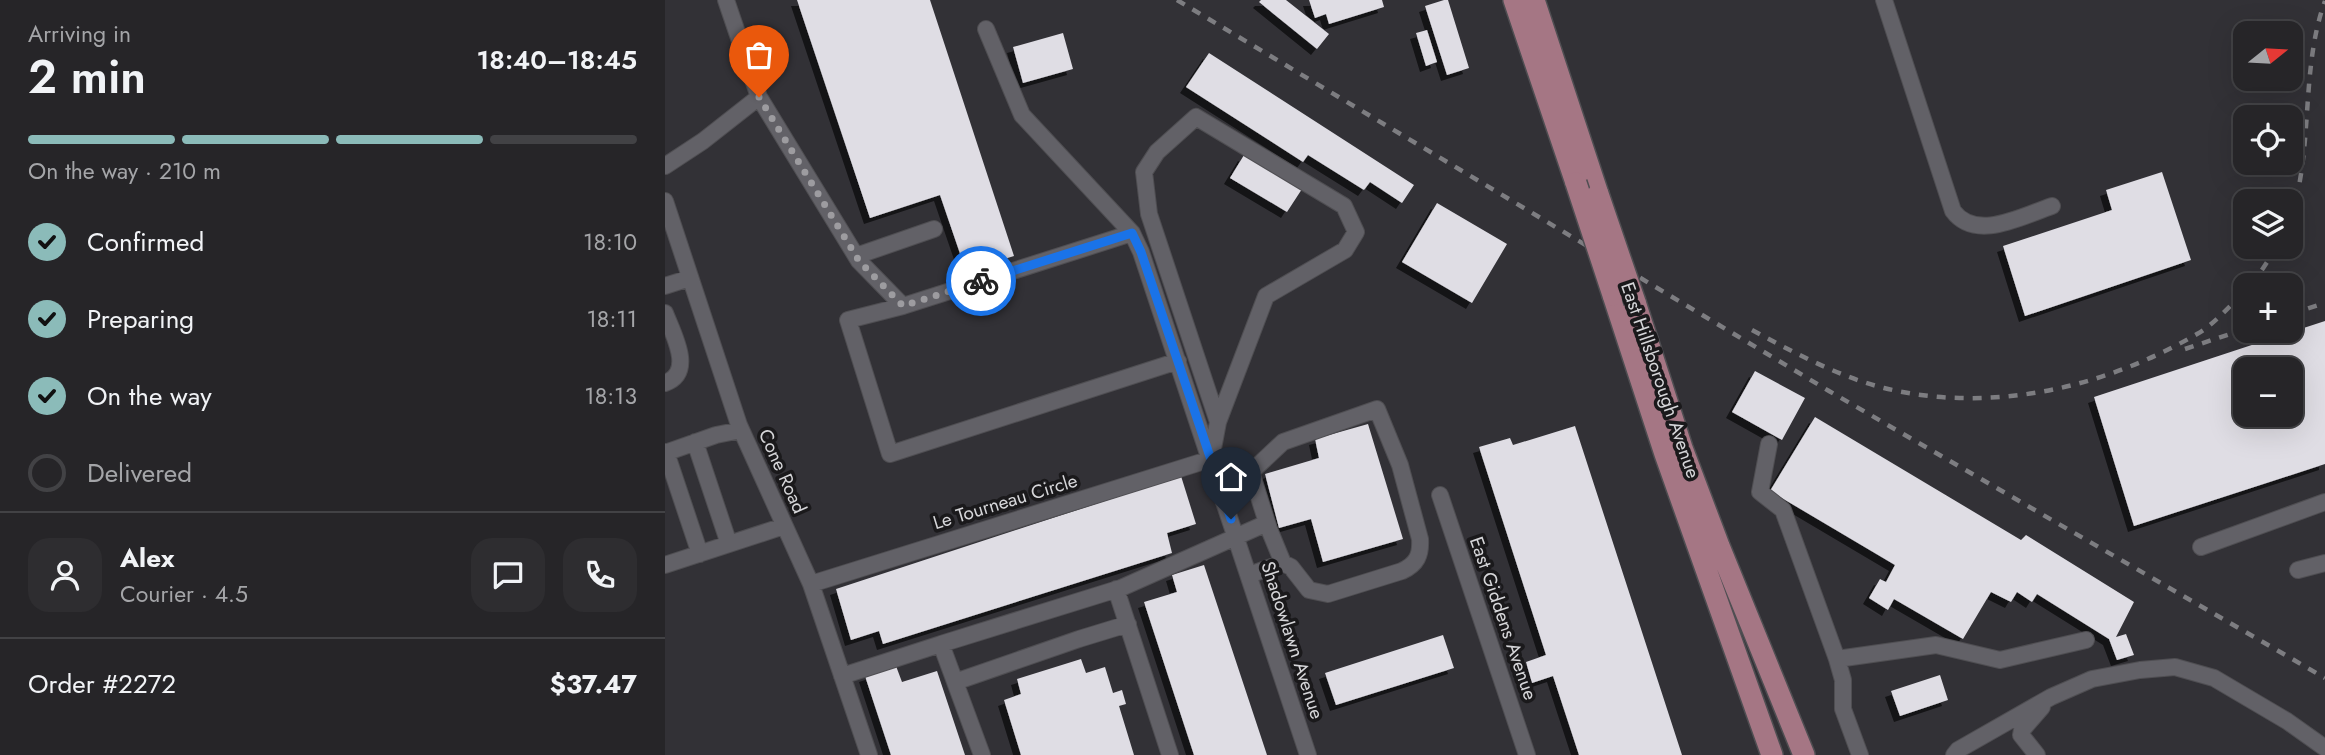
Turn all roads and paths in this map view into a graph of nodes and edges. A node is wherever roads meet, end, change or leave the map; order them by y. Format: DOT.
graph roads {
  1 [pos="726,0"];
  2 [pos="1514,0"];
  3 [pos="1534,0"];
  4 [pos="1884,0"];
  5 [pos="986,29"];
  6 [pos="759,97"];
  7 [pos="665,166"];
  8 [pos="665,201"];
  9 [pos="2052,206"];
  10 [pos="934,229"];
  11 [pos="1132,233"];
  12 [pos="856,256"];
  13 [pos="690,278"];
  14 [pos="665,286"];
  15 [pos="903,306"];
  16 [pos="665,313"];
  17 [pos="1178,361"];
  18 [pos="665,383"];
  19 [pos="1218,422"];
  20 [pos="741,430"];
  21 [pos="695,442"];
  22 [pos="1769,444"];
  23 [pos="666,452"];
  24 [pos="1211,459"];
  25 [pos="1251,472"];
  26 [pos="1219,483"];
  27 [pos="1440,495"];
  28 [pos="2325,502"];
  29 [pos="1267,523"];
  30 [pos="784,526"];
  31 [pos="1237,537"];
  32 [pos="729,544"];
  33 [pos="2201,547"];
  34 [pos="700,554"];
  35 [pos="1283,563"];
  36 [pos="2325,563"];
  37 [pos="665,565"];
  38 [pos="2298,570"];
  39 [pos="1249,575"];
  40 [pos="811,584"];
  41 [pos="1116,589"];
  42 [pos="1128,624"];
  43 [pos="2086,640"];
  44 [pos="941,644"];
  45 [pos="1837,659"];
  46 [pos="842,676"];
  47 [pos="955,682"];
  48 [pos="2051,697"];
  49 [pos="2325,748"];
  50 [pos="869,755"];
  51 [pos="982,755"];
  52 [pos="1170,755"];
  53 [pos="1308,755"];
  54 [pos="1528,755"];
  55 [pos="1772,755"];
  56 [pos="1804,755"];
  57 [pos="1860,755"];
  58 [pos="1954,755"];
  59 [pos="2038,755"];
  1 -- 6 [label="street"];
  2 -- 55 [label="main road, East Hillsborough Avenue, bridge"];
  3 -- 56 [label="main road, East Hillsborough Avenue, bridge"];
  4 -- 9 [label="street"];
  5 -- 11 [label="street, Shadowlawn Avenue"];
  6 -- 7 [label="street"];
  6 -- 12 [label="street"];
  8 -- 13 [label="street, Cone Road"];
  10 -- 12 [label="street"];
  11 -- 15 [label="street"];
  11 -- 17 [label="street, Shadowlawn Avenue"];
  12 -- 15 [label="street"];
  13 -- 14 [label="street"];
  13 -- 20 [label="street, Cone Road"];
  15 -- 17 [label="street"];
  16 -- 18 [label="street"];
  17 -- 24 [label="street, Shadowlawn Avenue"];
  19 -- 19 [label="street"];
  19 -- 24 [label="street"];
  20 -- 21 [label="street"];
  20 -- 30 [label="street, Cone Road"];
  21 -- 23 [label="street"];
  21 -- 32 [label="street"];
  22 -- 45 [label="street"];
  23 -- 34 [label="street"];
  24 -- 26 [label="street, Shadowlawn Avenue"];
  24 -- 40 [label="street, Le Tourneau Circle"];
  25 -- 26 [label="street"];
  25 -- 29 [label="street"];
  25 -- 35 [label="street"];
  26 -- 31 [label="street, Shadowlawn Avenue"];
  27 -- 54 [label="street, East Giddens Avenue"];
  28 -- 33 [label="street"];
  29 -- 31 [label="street"];
  29 -- 35 [label="street"];
  30 -- 32 [label="street"];
  30 -- 40 [label="street, Cone Road"];
  31 -- 39 [label="street, Shadowlawn Avenue"];
  31 -- 41 [label="street"];
  32 -- 34 [label="street"];
  34 -- 37 [label="street"];
  35 -- 39 [label="street"];
  36 -- 38 [label="street"];
  39 -- 53 [label="street, Shadowlawn Avenue"];
  40 -- 46 [label="street, Cone Road"];
  41 -- 42 [label="street"];
  41 -- 44 [label="street"];
  42 -- 47 [label="street"];
  42 -- 52 [label="street"];
  43 -- 45 [label="street"];
  44 -- 46 [label="street"];
  44 -- 47 [label="street"];
  45 -- 57 [label="street"];
  46 -- 50 [label="street, Cone Road"];
  47 -- 51 [label="street"];
  48 -- 49 [label="street"];
  48 -- 58 [label="street"];
  48 -- 59 [label="street"];
}
